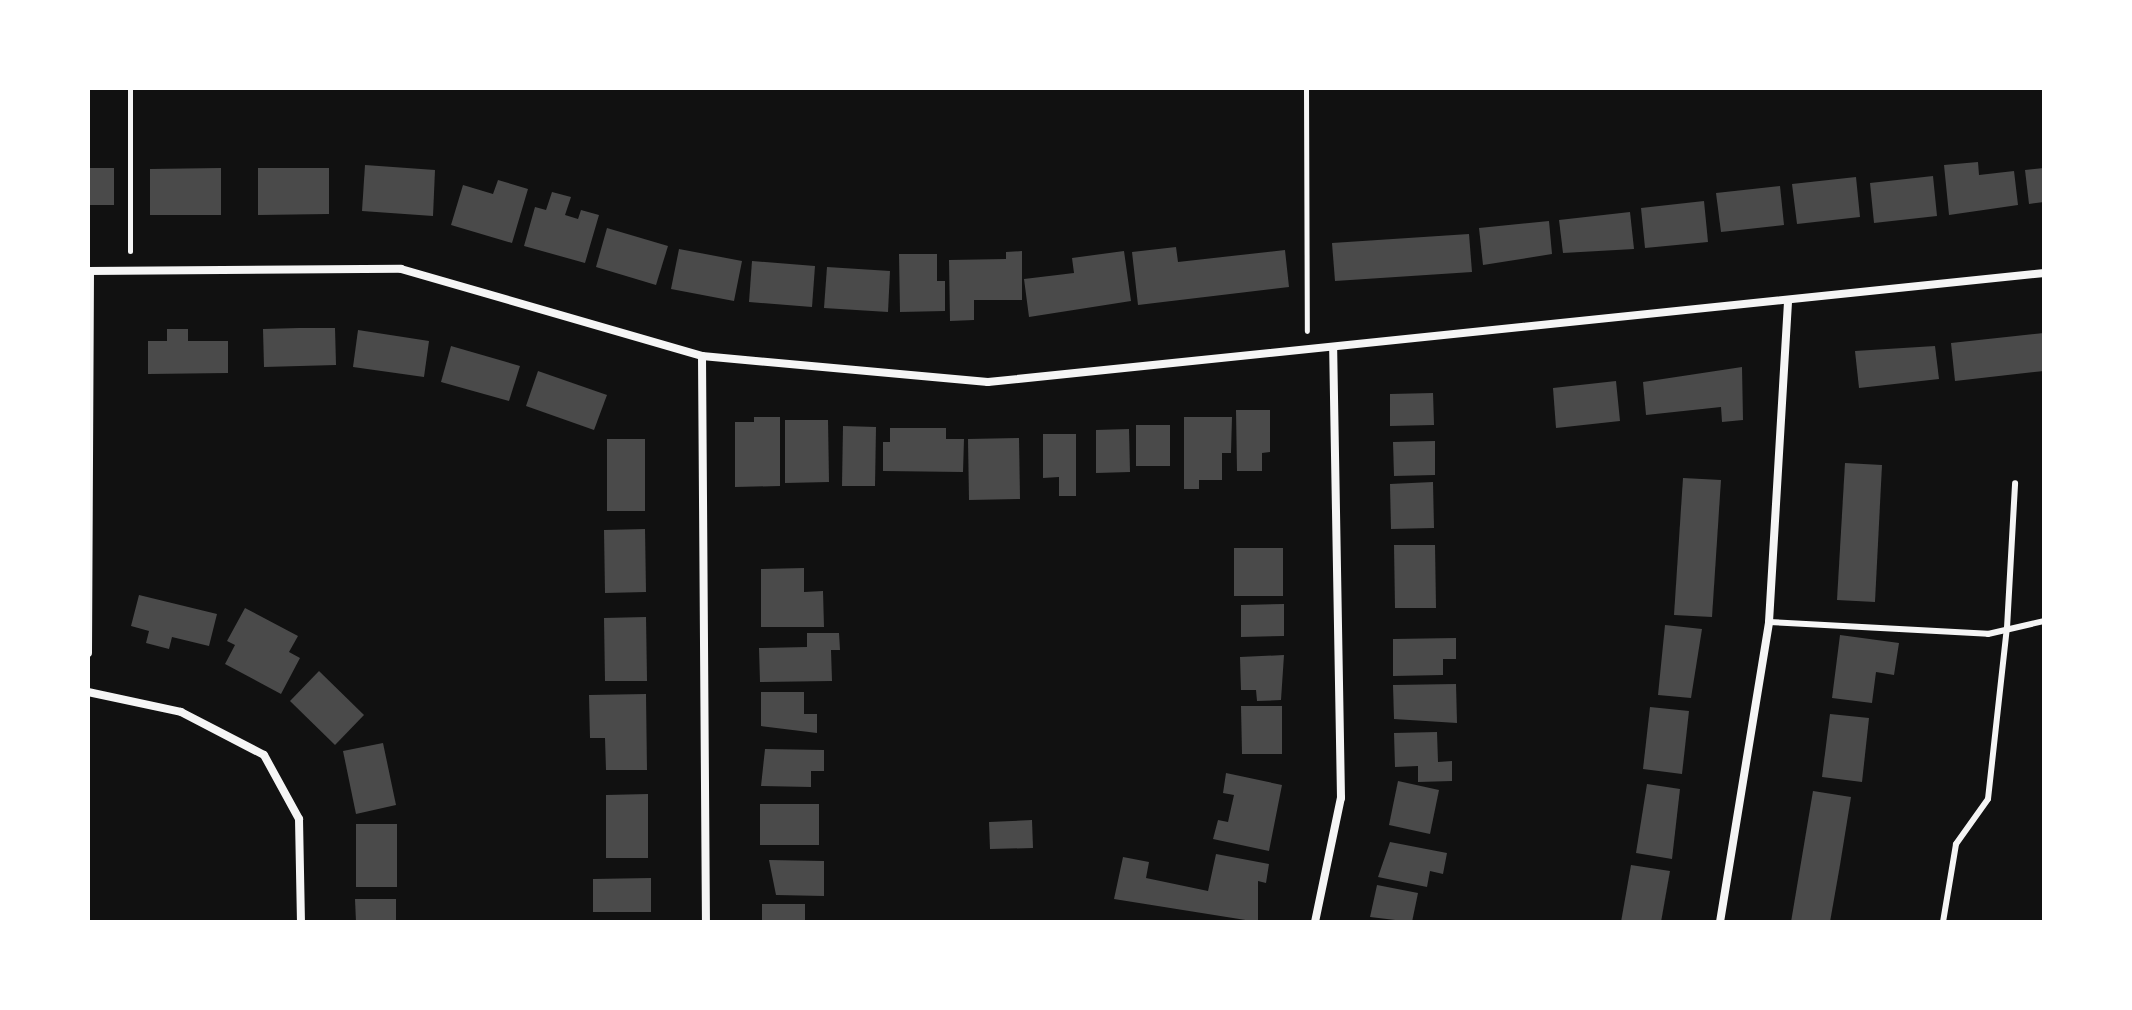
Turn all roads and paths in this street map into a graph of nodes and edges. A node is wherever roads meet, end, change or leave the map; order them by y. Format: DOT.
graph roads {
  1 [pos="130,88"];
  2 [pos="1306,88"];
  3 [pos="89,271"];
  4 [pos="130,271"];
  5 [pos="2044,273"];
  6 [pos="1788,301"];
  7 [pos="1333,347"];
  8 [pos="1307,349"];
  9 [pos="702,356"];
  10 [pos="2015,483"];
  11 [pos="2044,621"];
  12 [pos="1769,622"];
  13 [pos="2007,628"];
  14 [pos="88,653"];
  15 [pos="88,692"];
  16 [pos="301,922"];
  17 [pos="706,922"];
  18 [pos="1315,922"];
  19 [pos="1720,922"];
  20 [pos="1943,922"];
  1 -- 4 [label="path"];
  2 -- 8 [label="path"];
  3 -- 4 [label="street"];
  3 -- 14 [label="street"];
  4 -- 9 [label="street"];
  5 -- 6 [label="street"];
  6 -- 7 [label="street"];
  6 -- 12 [label="street"];
  7 -- 8 [label="street"];
  7 -- 18 [label="street"];
  8 -- 9 [label="street"];
  9 -- 17 [label="street"];
  10 -- 13 [label="lane"];
  11 -- 13 [label="lane"];
  12 -- 13 [label="lane"];
  12 -- 19 [label="street"];
  13 -- 20 [label="lane"];
  15 -- 16 [label="street"];
}
